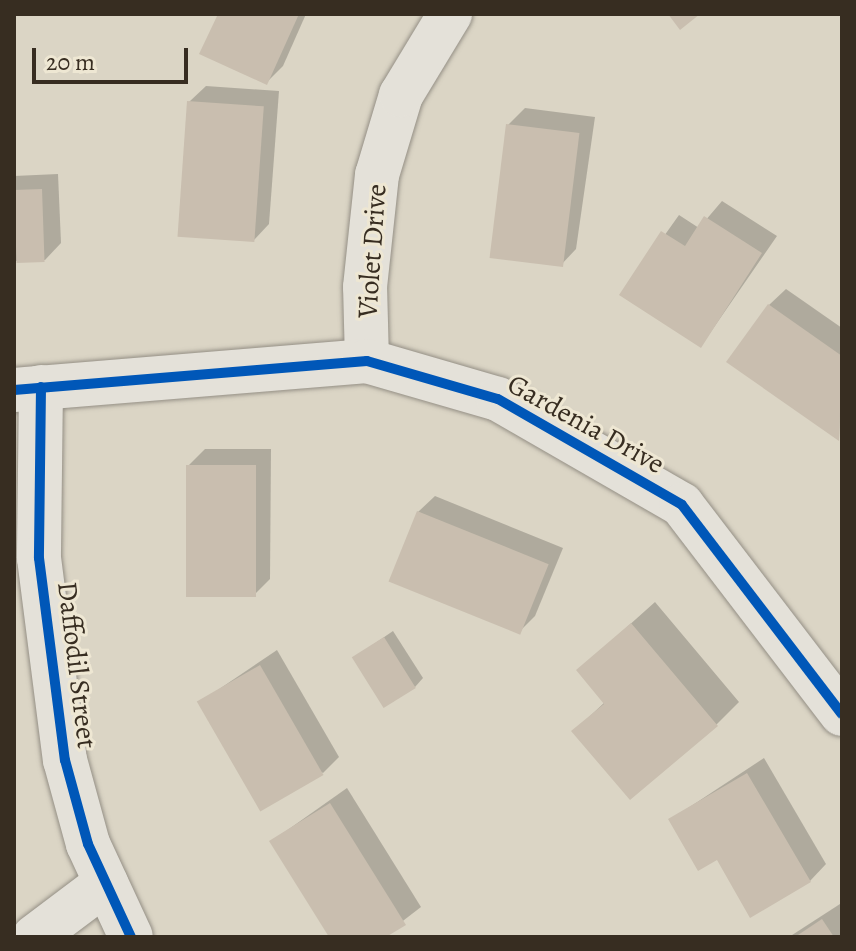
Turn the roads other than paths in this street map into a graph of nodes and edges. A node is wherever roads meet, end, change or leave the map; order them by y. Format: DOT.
graph roads {
  1 [pos="450,14"];
  2 [pos="367,361"];
  3 [pos="28,388"];
  4 [pos="842,714"];
  5 [pos="106,883"];
  6 [pos="34,937"];
  7 [pos="131,937"];
  1 -- 2 [label="street, Violet Drive"];
  2 -- 3 [label="street, Gardenia Drive"];
  2 -- 4 [label="street, Gardenia Drive"];
  3 -- 5 [label="street, Daffodil Street"];
  5 -- 6 [label="street"];
  5 -- 7 [label="street, Daffodil Street"];
}
